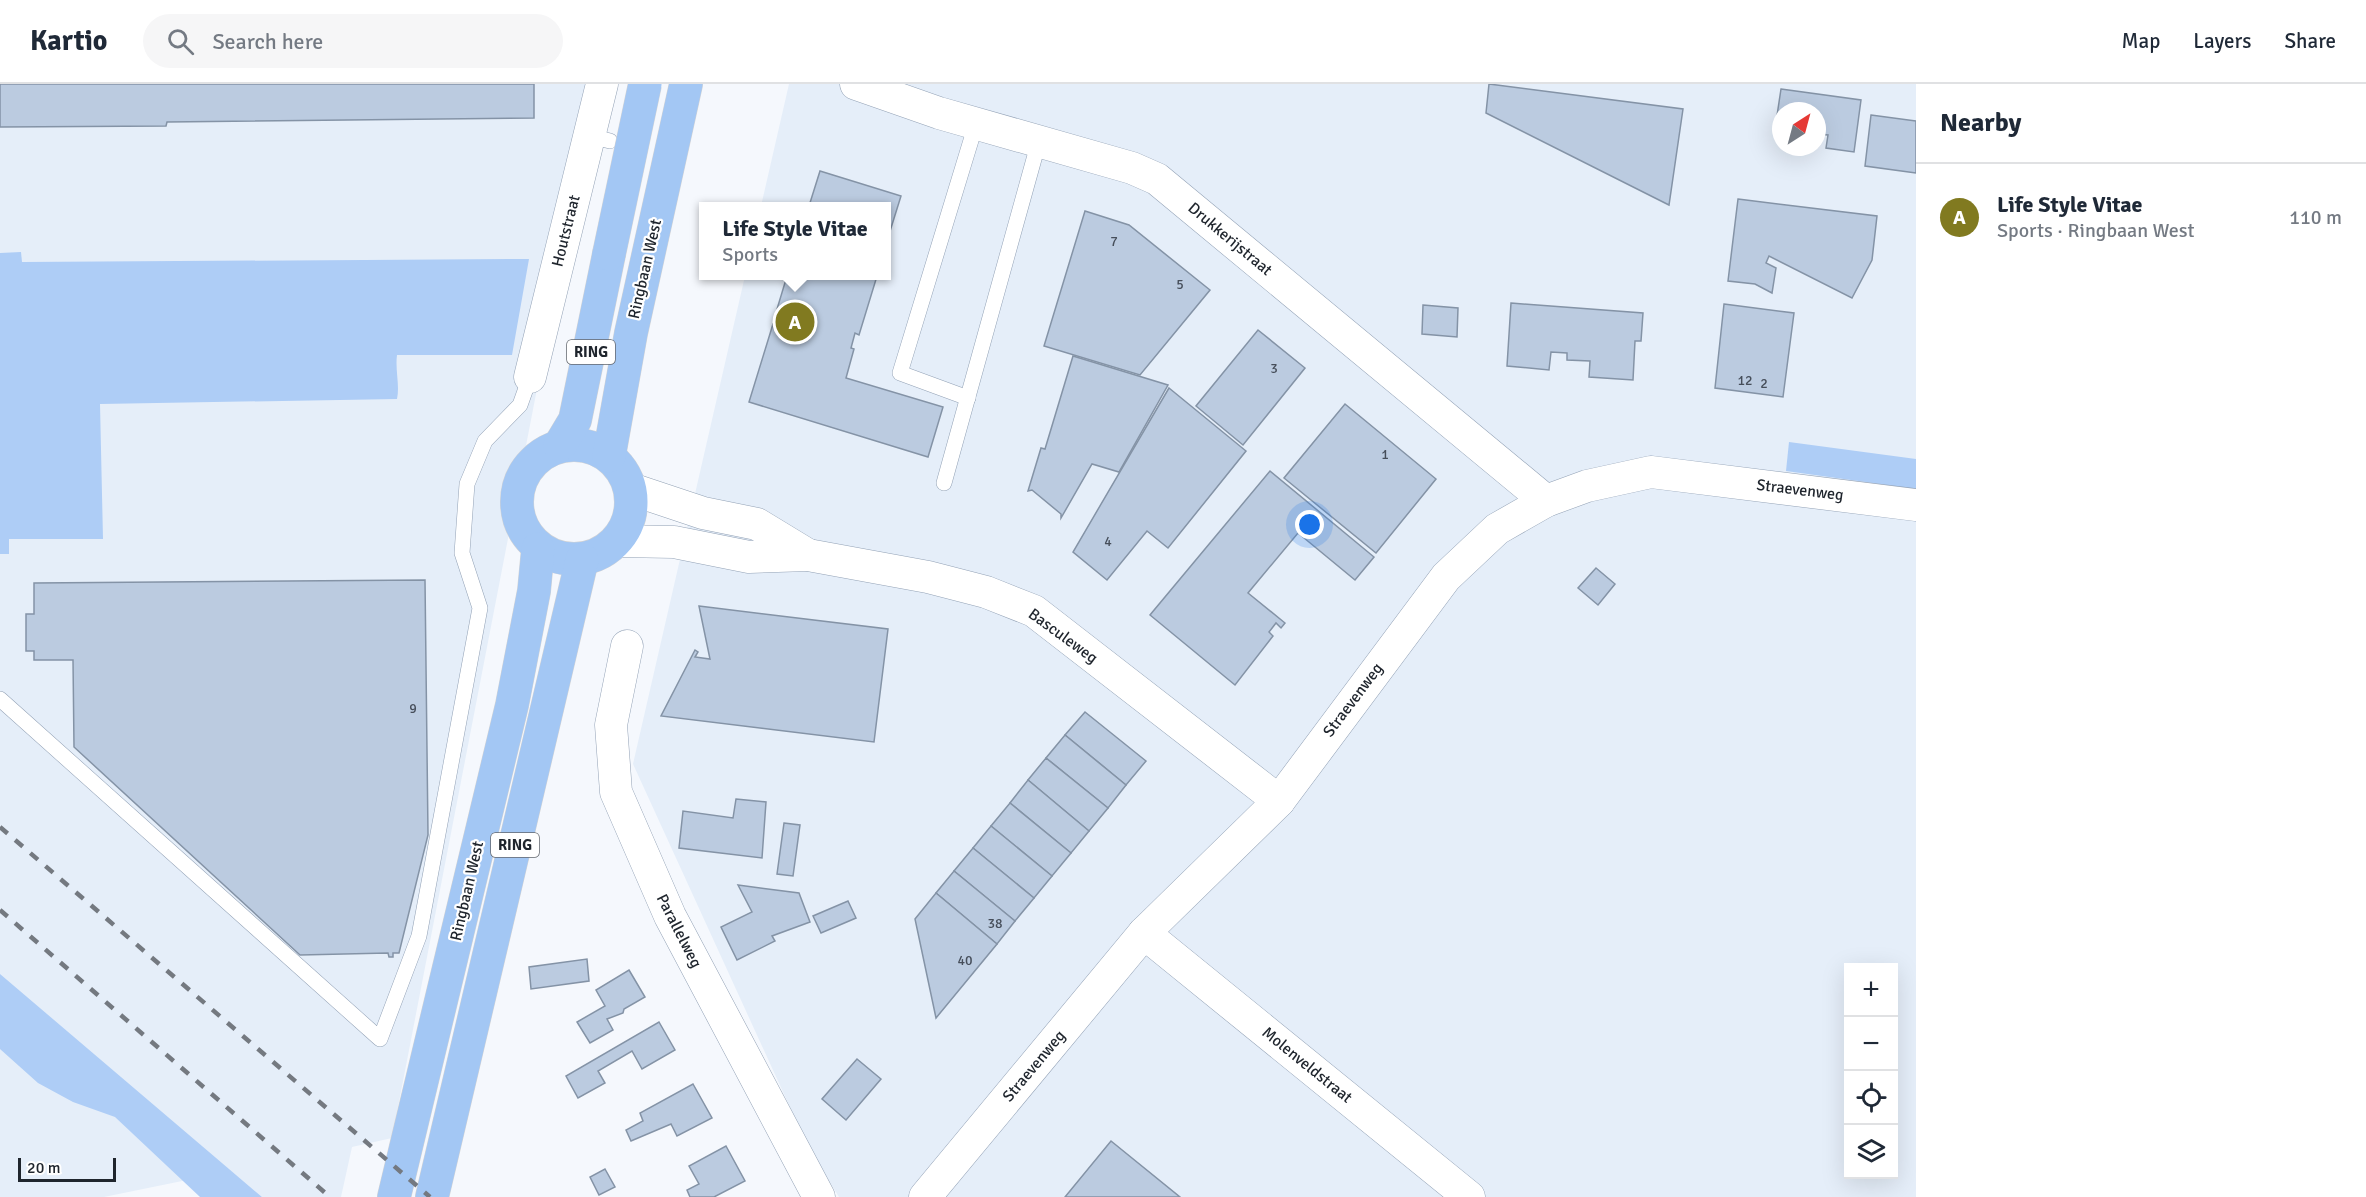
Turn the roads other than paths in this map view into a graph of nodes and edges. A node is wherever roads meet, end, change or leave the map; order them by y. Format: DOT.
graph roads {
  1 [pos="602,84"];
  2 [pos="645,84"];
  3 [pos="686,84"];
  4 [pos="856,84"];
  5 [pos="976,124"];
  6 [pos="1039,141"];
  7 [pos="530,377"];
  8 [pos="968,398"];
  9 [pos="560,446"];
  10 [pos="609,456"];
  11 [pos="944,483"];
  12 [pos="631,489"];
  13 [pos="1546,501"];
  14 [pos="1916,505"];
  15 [pos="617,542"];
  16 [pos="538,549"];
  17 [pos="808,555"];
  18 [pos="582,560"];
  19 [pos="627,646"];
  20 [pos="0,699"];
  21 [pos="1279,801"];
  22 [pos="1144,933"];
  23 [pos="394,1197"];
  24 [pos="432,1197"];
  25 [pos="819,1197"];
  26 [pos="925,1197"];
  27 [pos="1469,1197"];
  1 -- 7 [label="street, Houtstraat"];
  2 -- 9 [label="main road, RING, bridge"];
  3 -- 10 [label="main road, Ringbaan West / RING"];
  4 -- 5 [label="street, Drukkerijstraat"];
  5 -- 6 [label="street, Drukkerijstraat"];
  5 -- 8 [label="lane"];
  6 -- 8 [label="lane"];
  6 -- 13 [label="street, Drukkerijstraat"];
  7 -- 20 [label="lane"];
  8 -- 11 [label="lane"];
  9 -- 10 [label="main road"];
  9 -- 16 [label="main road"];
  10 -- 12 [label="main road"];
  12 -- 15 [label="main road"];
  12 -- 17 [label="street, Basculeweg"];
  13 -- 14 [label="street, Straevenweg"];
  13 -- 21 [label="street, Straevenweg"];
  15 -- 17 [label="street, Basculeweg"];
  15 -- 18 [label="main road"];
  16 -- 18 [label="main road"];
  16 -- 23 [label="main road, Ringbaan West / RING"];
  17 -- 21 [label="street, Basculeweg"];
  18 -- 24 [label="main road, RING"];
  19 -- 25 [label="street, Parallelweg"];
  21 -- 22 [label="street, Straevenweg"];
  22 -- 26 [label="street, Straevenweg"];
  22 -- 27 [label="street, Molenveldstraat"];
}
